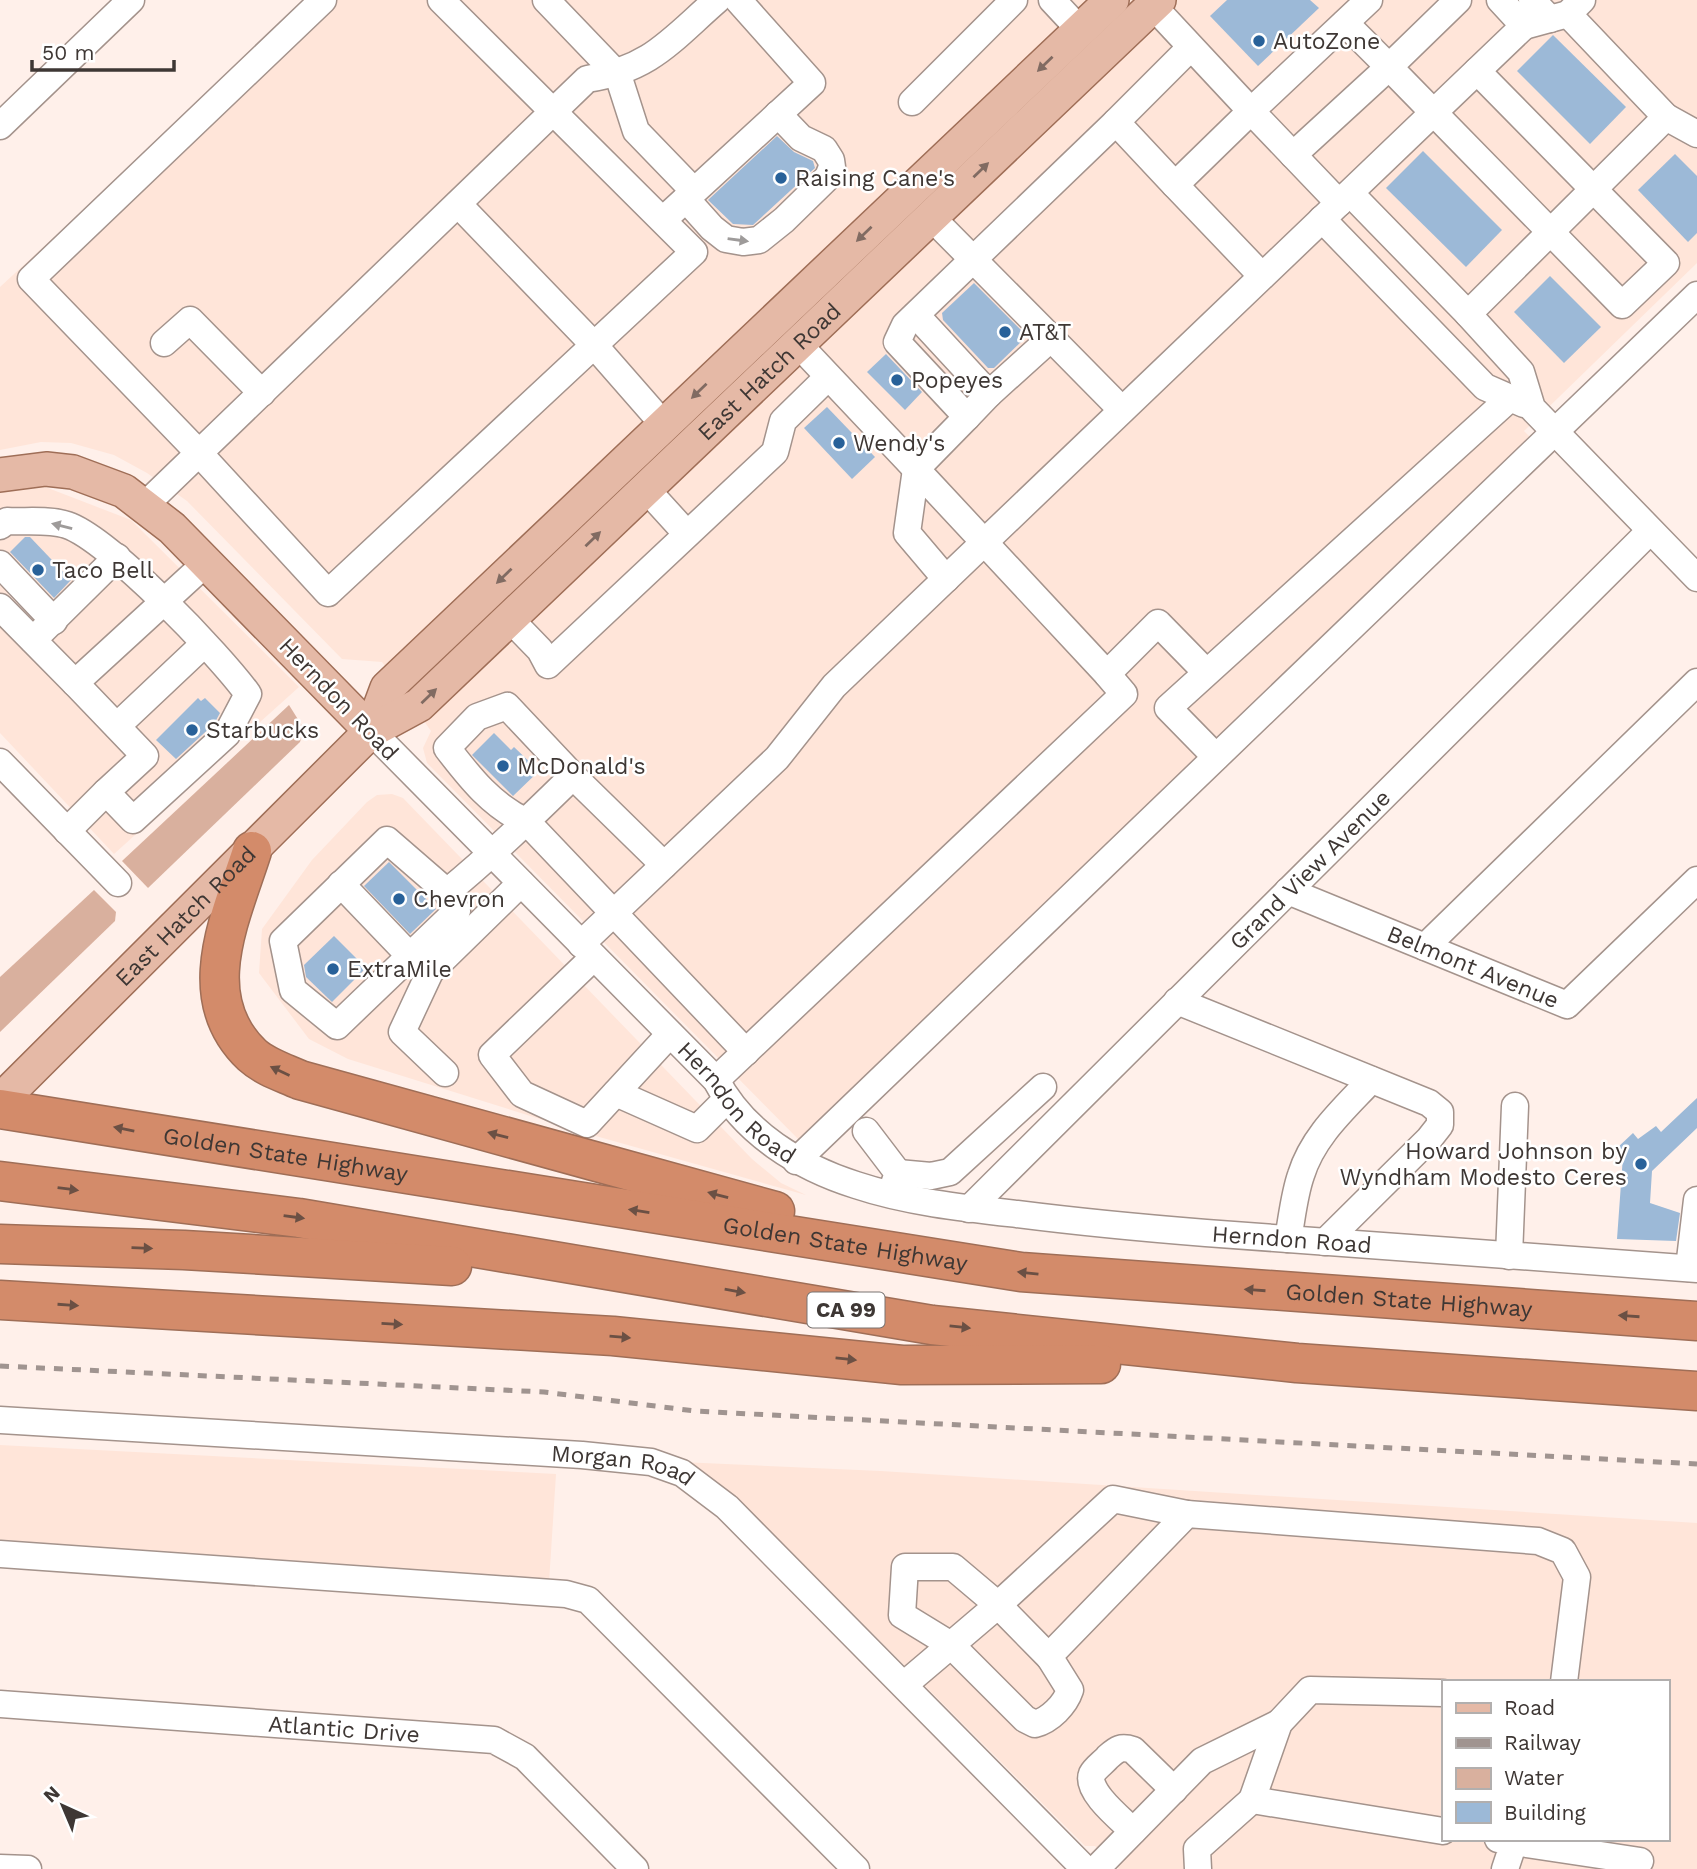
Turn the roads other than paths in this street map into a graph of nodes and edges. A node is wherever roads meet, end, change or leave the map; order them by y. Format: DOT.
graph roads {
  1 [pos="131,0"];
  2 [pos="323,0"];
  3 [pos="441,0"];
  4 [pos="546,0"];
  5 [pos="718,0"];
  6 [pos="738,0"];
  7 [pos="1014,0"];
  8 [pos="1052,0"];
  9 [pos="1112,0"];
  10 [pos="1369,0"];
  11 [pos="1458,0"];
  12 [pos="1500,0"];
  13 [pos="1156,3"];
  14 [pos="1551,12"];
  15 [pos="1345,23"];
  16 [pos="1080,30"];
  17 [pos="1191,47"];
  18 [pos="1389,67"];
  19 [pos="1477,71"];
  20 [pos="618,75"];
  21 [pos="912,102"];
  22 [pos="555,111"];
  23 [pos="1251,111"];
  24 [pos="1433,113"];
  25 [pos="778,114"];
  26 [pos="1666,117"];
  27 [pos="1116,122"];
  28 [pos="0,126"];
  29 [pos="1697,134"];
  30 [pos="1293,155"];
  31 [pos="1175,185"];
  32 [pos="1594,188"];
  33 [pos="690,195"];
  34 [pos="458,204"];
  35 [pos="1337,205"];
  36 [pos="931,217"];
  37 [pos="663,220"];
  38 [pos="1549,233"];
  39 [pos="974,259"];
  40 [pos="1262,276"];
  41 [pos="1697,295"];
  42 [pos="1468,314"];
  43 [pos="916,315"];
  44 [pos="1051,338"];
  45 [pos="164,343"];
  46 [pos="798,344"];
  47 [pos="594,345"];
  48 [pos="828,377"];
  49 [pos="262,393"];
  50 [pos="989,394"];
  51 [pos="1521,403"];
  52 [pos="1122,410"];
  53 [pos="967,417"];
  54 [pos="664,425"];
  55 [pos="1553,432"];
  56 [pos="199,453"];
  57 [pos="916,469"];
  58 [pos="0,475"];
  59 [pos="646,489"];
  60 [pos="144,506"];
  61 [pos="0,526"];
  62 [pos="1650,531"];
  63 [pos="687,534"];
  64 [pos="984,542"];
  65 [pos="117,557"];
  66 [pos="206,563"];
  67 [pos="0,564"];
  68 [pos="1697,578"];
  69 [pos="946,579"];
  70 [pos="162,603"];
  71 [pos="0,607"];
  72 [pos="510,618"];
  73 [pos="54,621"];
  74 [pos="33,640"];
  75 [pos="204,645"];
  76 [pos="1206,672"];
  77 [pos="1107,674"];
  78 [pos="1697,682"];
  79 [pos="75,683"];
  80 [pos="117,726"];
  81 [pos="371,731"];
  82 [pos="1216,757"];
  83 [pos="573,776"];
  84 [pos="5,779"];
  85 [pos="106,792"];
  86 [pos="527,822"];
  87 [pos="67,831"];
  88 [pos="252,851"];
  89 [pos="493,855"];
  90 [pos="664,865"];
  91 [pos="1697,880"];
  92 [pos="521,883"];
  93 [pos="118,884"];
  94 [pos="341,884"];
  95 [pos="1289,891"];
  96 [pos="447,892"];
  97 [pos="613,914"];
  98 [pos="1425,947"];
  99 [pos="588,951"];
  100 [pos="410,956"];
  101 [pos="1177,1001"];
  102 [pos="670,1034"];
  103 [pos="746,1052"];
  104 [pos="445,1073"];
  105 [pos="1371,1080"];
  106 [pos="1043,1087"];
  107 [pos="721,1090"];
  108 [pos="616,1093"];
  109 [pos="0,1102"];
  110 [pos="1514,1106"];
  111 [pos="0,1109"];
  112 [pos="44,1113"];
  113 [pos="866,1131"];
  114 [pos="796,1161"];
  115 [pos="965,1162"];
  116 [pos="0,1181"];
  117 [pos="894,1184"];
  118 [pos="990,1187"];
  119 [pos="1697,1200"];
  120 [pos="969,1209"];
  121 [pos="1288,1239"];
  122 [pos="1325,1242"];
  123 [pos="0,1244"];
  124 [pos="900,1253"];
  125 [pos="1509,1256"];
  126 [pos="1693,1268"];
  127 [pos="697,1284"];
  128 [pos="0,1300"];
  129 [pos="1697,1321"];
  130 [pos="1297,1363"];
  131 [pos="1697,1391"];
  132 [pos="0,1420"];
  133 [pos="1187,1514"];
  134 [pos="0,1554"];
  135 [pos="998,1605"];
  136 [pos="951,1645"];
  137 [pos="1050,1658"];
  138 [pos="1564,1680"];
  139 [pos="905,1684"];
  140 [pos="1442,1693"];
  141 [pos="0,1704"];
  142 [pos="1279,1723"];
  143 [pos="1174,1790"];
  144 [pos="1252,1801"];
  145 [pos="1442,1831"];
  146 [pos="1133,1832"];
  147 [pos="1508,1841"];
  148 [pos="1514,1841"];
  149 [pos="1640,1861"];
  150 [pos="0,1868"];
  151 [pos="28,1869"];
  152 [pos="635,1869"];
  153 [pos="856,1869"];
  154 [pos="1085,1869"];
  155 [pos="1096,1869"];
  156 [pos="1198,1869"];
  157 [pos="1506,1869"];
  1 -- 28 [label="street"];
  2 -- 56 [label="street"];
  3 -- 22 [label="street"];
  4 -- 20 [label="street"];
  5 -- 20 [label="street"];
  6 -- 25 [label="street"];
  7 -- 21 [label="street"];
  8 -- 16 [label="street"];
  9 -- 16 [label="main road, East Hatch Road"];
  10 -- 15 [label="street"];
  11 -- 18 [label="street"];
  12 -- 14 [label="street"];
  13 -- 17 [label="street"];
  36 -- 13 [label="main road, East Hatch Road, one-way"];
  14 -- 19 [label="street"];
  14 -- 26 [label="street"];
  15 -- 18 [label="street"];
  15 -- 23 [label="street"];
  16 -- 54 [label="main road, East Hatch Road, one-way"];
  17 -- 23 [label="street"];
  17 -- 27 [label="street"];
  18 -- 24 [label="street"];
  18 -- 30 [label="street"];
  19 -- 24 [label="street"];
  19 -- 32 [label="street"];
  20 -- 22 [label="street"];
  20 -- 33 [label="street"];
  22 -- 34 [label="street"];
  22 -- 37 [label="street"];
  23 -- 30 [label="street"];
  23 -- 31 [label="street"];
  24 -- 35 [label="street"];
  24 -- 38 [label="street"];
  25 -- 33 [label="street"];
  33 -- 25 [label="street, one-way"];
  26 -- 29 [label="street"];
  26 -- 32 [label="street"];
  27 -- 31 [label="street"];
  27 -- 39 [label="street"];
  30 -- 35 [label="street"];
  31 -- 40 [label="street"];
  32 -- 38 [label="street"];
  32 -- 38 [label="street"];
  33 -- 37 [label="street"];
  34 -- 47 [label="street"];
  34 -- 49 [label="street"];
  35 -- 40 [label="street"];
  35 -- 42 [label="street"];
  35 -- 51 [label="street"];
  36 -- 39 [label="street"];
  36 -- 46 [label="main road, East Hatch Road"];
  37 -- 47 [label="street"];
  38 -- 42 [label="street"];
  39 -- 43 [label="street"];
  39 -- 44 [label="street"];
  40 -- 52 [label="street"];
  41 -- 55 [label="street"];
  42 -- 51 [label="street"];
  43 -- 50 [label="street"];
  43 -- 53 [label="street"];
  44 -- 50 [label="street"];
  44 -- 52 [label="street"];
  45 -- 49 [label="street"];
  46 -- 48 [label="street"];
  46 -- 59 [label="main road, East Hatch Road"];
  47 -- 54 [label="street"];
  47 -- 56 [label="street"];
  48 -- 57 [label="street"];
  48 -- 63 [label="street"];
  49 -- 56 [label="street"];
  50 -- 53 [label="street"];
  51 -- 55 [label="street"];
  51 -- 76 [label="street"];
  52 -- 64 [label="street"];
  53 -- 57 [label="street"];
  54 -- 81 [label="main road, East Hatch Road, one-way"];
  55 -- 62 [label="street"];
  55 -- 82 [label="street"];
  56 -- 60 [label="street"];
  57 -- 64 [label="street"];
  57 -- 69 [label="street"];
  58 -- 60 [label="main road, Herndon Road"];
  59 -- 63 [label="street"];
  72 -- 59 [label="main road, East Hatch Road, one-way"];
  60 -- 66 [label="main road, Herndon Road"];
  65 -- 61 [label="street, one-way"];
  62 -- 68 [label="street"];
  62 -- 95 [label="street, Grand View Avenue"];
  63 -- 72 [label="street"];
  64 -- 69 [label="street"];
  64 -- 77 [label="street"];
  65 -- 70 [label="street"];
  65 -- 73 [label="street"];
  66 -- 70 [label="street"];
  66 -- 81 [label="main road, Herndon Road"];
  67 -- 73 [label="street"];
  69 -- 90 [label="street"];
  70 -- 75 [label="street"];
  70 -- 79 [label="street"];
  71 -- 74 [label="street"];
  81 -- 72 [label="main road, East Hatch Road, one-way"];
  73 -- 74 [label="street"];
  74 -- 79 [label="street"];
  75 -- 80 [label="street"];
  75 -- 85 [label="street"];
  76 -- 77 [label="street"];
  76 -- 82 [label="street"];
  77 -- 103 [label="street"];
  78 -- 98 [label="street"];
  79 -- 80 [label="street"];
  80 -- 85 [label="street"];
  81 -- 88 [label="main road, East Hatch Road"];
  81 -- 89 [label="street, Herndon Road"];
  82 -- 114 [label="street"];
  83 -- 86 [label="street"];
  83 -- 86 [label="street"];
  83 -- 90 [label="street"];
  84 -- 87 [label="street"];
  85 -- 87 [label="street"];
  86 -- 89 [label="street"];
  86 -- 97 [label="street"];
  87 -- 93 [label="street"];
  88 -- 109 [label="main road, East Hatch Road"];
  124 -- 88 [label="highway, one-way"];
  89 -- 92 [label="street, Herndon Road"];
  89 -- 96 [label="street"];
  90 -- 97 [label="street"];
  91 -- 98 [label="street, Belmont Avenue"];
  92 -- 99 [label="street, Herndon Road"];
  92 -- 104 [label="street"];
  94 -- 96 [label="street"];
  94 -- 100 [label="street"];
  94 -- 100 [label="street"];
  95 -- 98 [label="street, Belmont Avenue"];
  95 -- 101 [label="street, Grand View Avenue"];
  96 -- 100 [label="street"];
  97 -- 99 [label="street"];
  97 -- 103 [label="street"];
  99 -- 102 [label="street, Herndon Road"];
  99 -- 108 [label="street"];
  101 -- 105 [label="street"];
  101 -- 118 [label="street, Grand View Avenue"];
  102 -- 107 [label="street, Herndon Road"];
  102 -- 108 [label="street"];
  103 -- 107 [label="street"];
  105 -- 121 [label="street"];
  105 -- 122 [label="street"];
  106 -- 115 [label="street"];
  107 -- 108 [label="street"];
  107 -- 114 [label="street, Herndon Road"];
  109 -- 112 [label="highway"];
  110 -- 125 [label="street"];
  111 -- 112 [label="highway, Golden State Highway"];
  124 -- 112 [label="highway, Golden State Highway, one-way"];
  113 -- 117 [label="street"];
  114 -- 117 [label="street, Herndon Road"];
  115 -- 117 [label="street"];
  115 -- 118 [label="street"];
  116 -- 127 [label="highway, CA 99, one-way"];
  117 -- 120 [label="street, Herndon Road"];
  118 -- 120 [label="street, Grand View Avenue"];
  119 -- 126 [label="street"];
  120 -- 121 [label="street, Herndon Road"];
  121 -- 122 [label="street, Herndon Road"];
  122 -- 125 [label="street, Herndon Road"];
  123 -- 127 [label="highway, one-way"];
  129 -- 124 [label="highway, Golden State Highway, one-way"];
  125 -- 126 [label="street, Herndon Road"];
  127 -- 130 [label="highway, CA 99, one-way"];
  128 -- 130 [label="highway, one-way"];
  130 -- 131 [label="highway, CA 99"];
  132 -- 139 [label="street, Morgan Road"];
  133 -- 135 [label="street"];
  133 -- 137 [label="street"];
  133 -- 138 [label="street"];
  134 -- 153 [label="street"];
  135 -- 136 [label="street"];
  135 -- 136 [label="street"];
  135 -- 137 [label="street"];
  136 -- 137 [label="street"];
  136 -- 139 [label="street"];
  139 -- 154 [label="street, Morgan Road"];
  140 -- 142 [label="street"];
  141 -- 152 [label="street, Atlantic Drive"];
  142 -- 143 [label="street"];
  142 -- 144 [label="street"];
  143 -- 146 [label="street"];
  143 -- 146 [label="street"];
  144 -- 145 [label="street"];
  144 -- 156 [label="street"];
  146 -- 155 [label="street"];
  147 -- 157 [label="street"];
  148 -- 149 [label="street"];
  150 -- 151 [label="street"];
}
